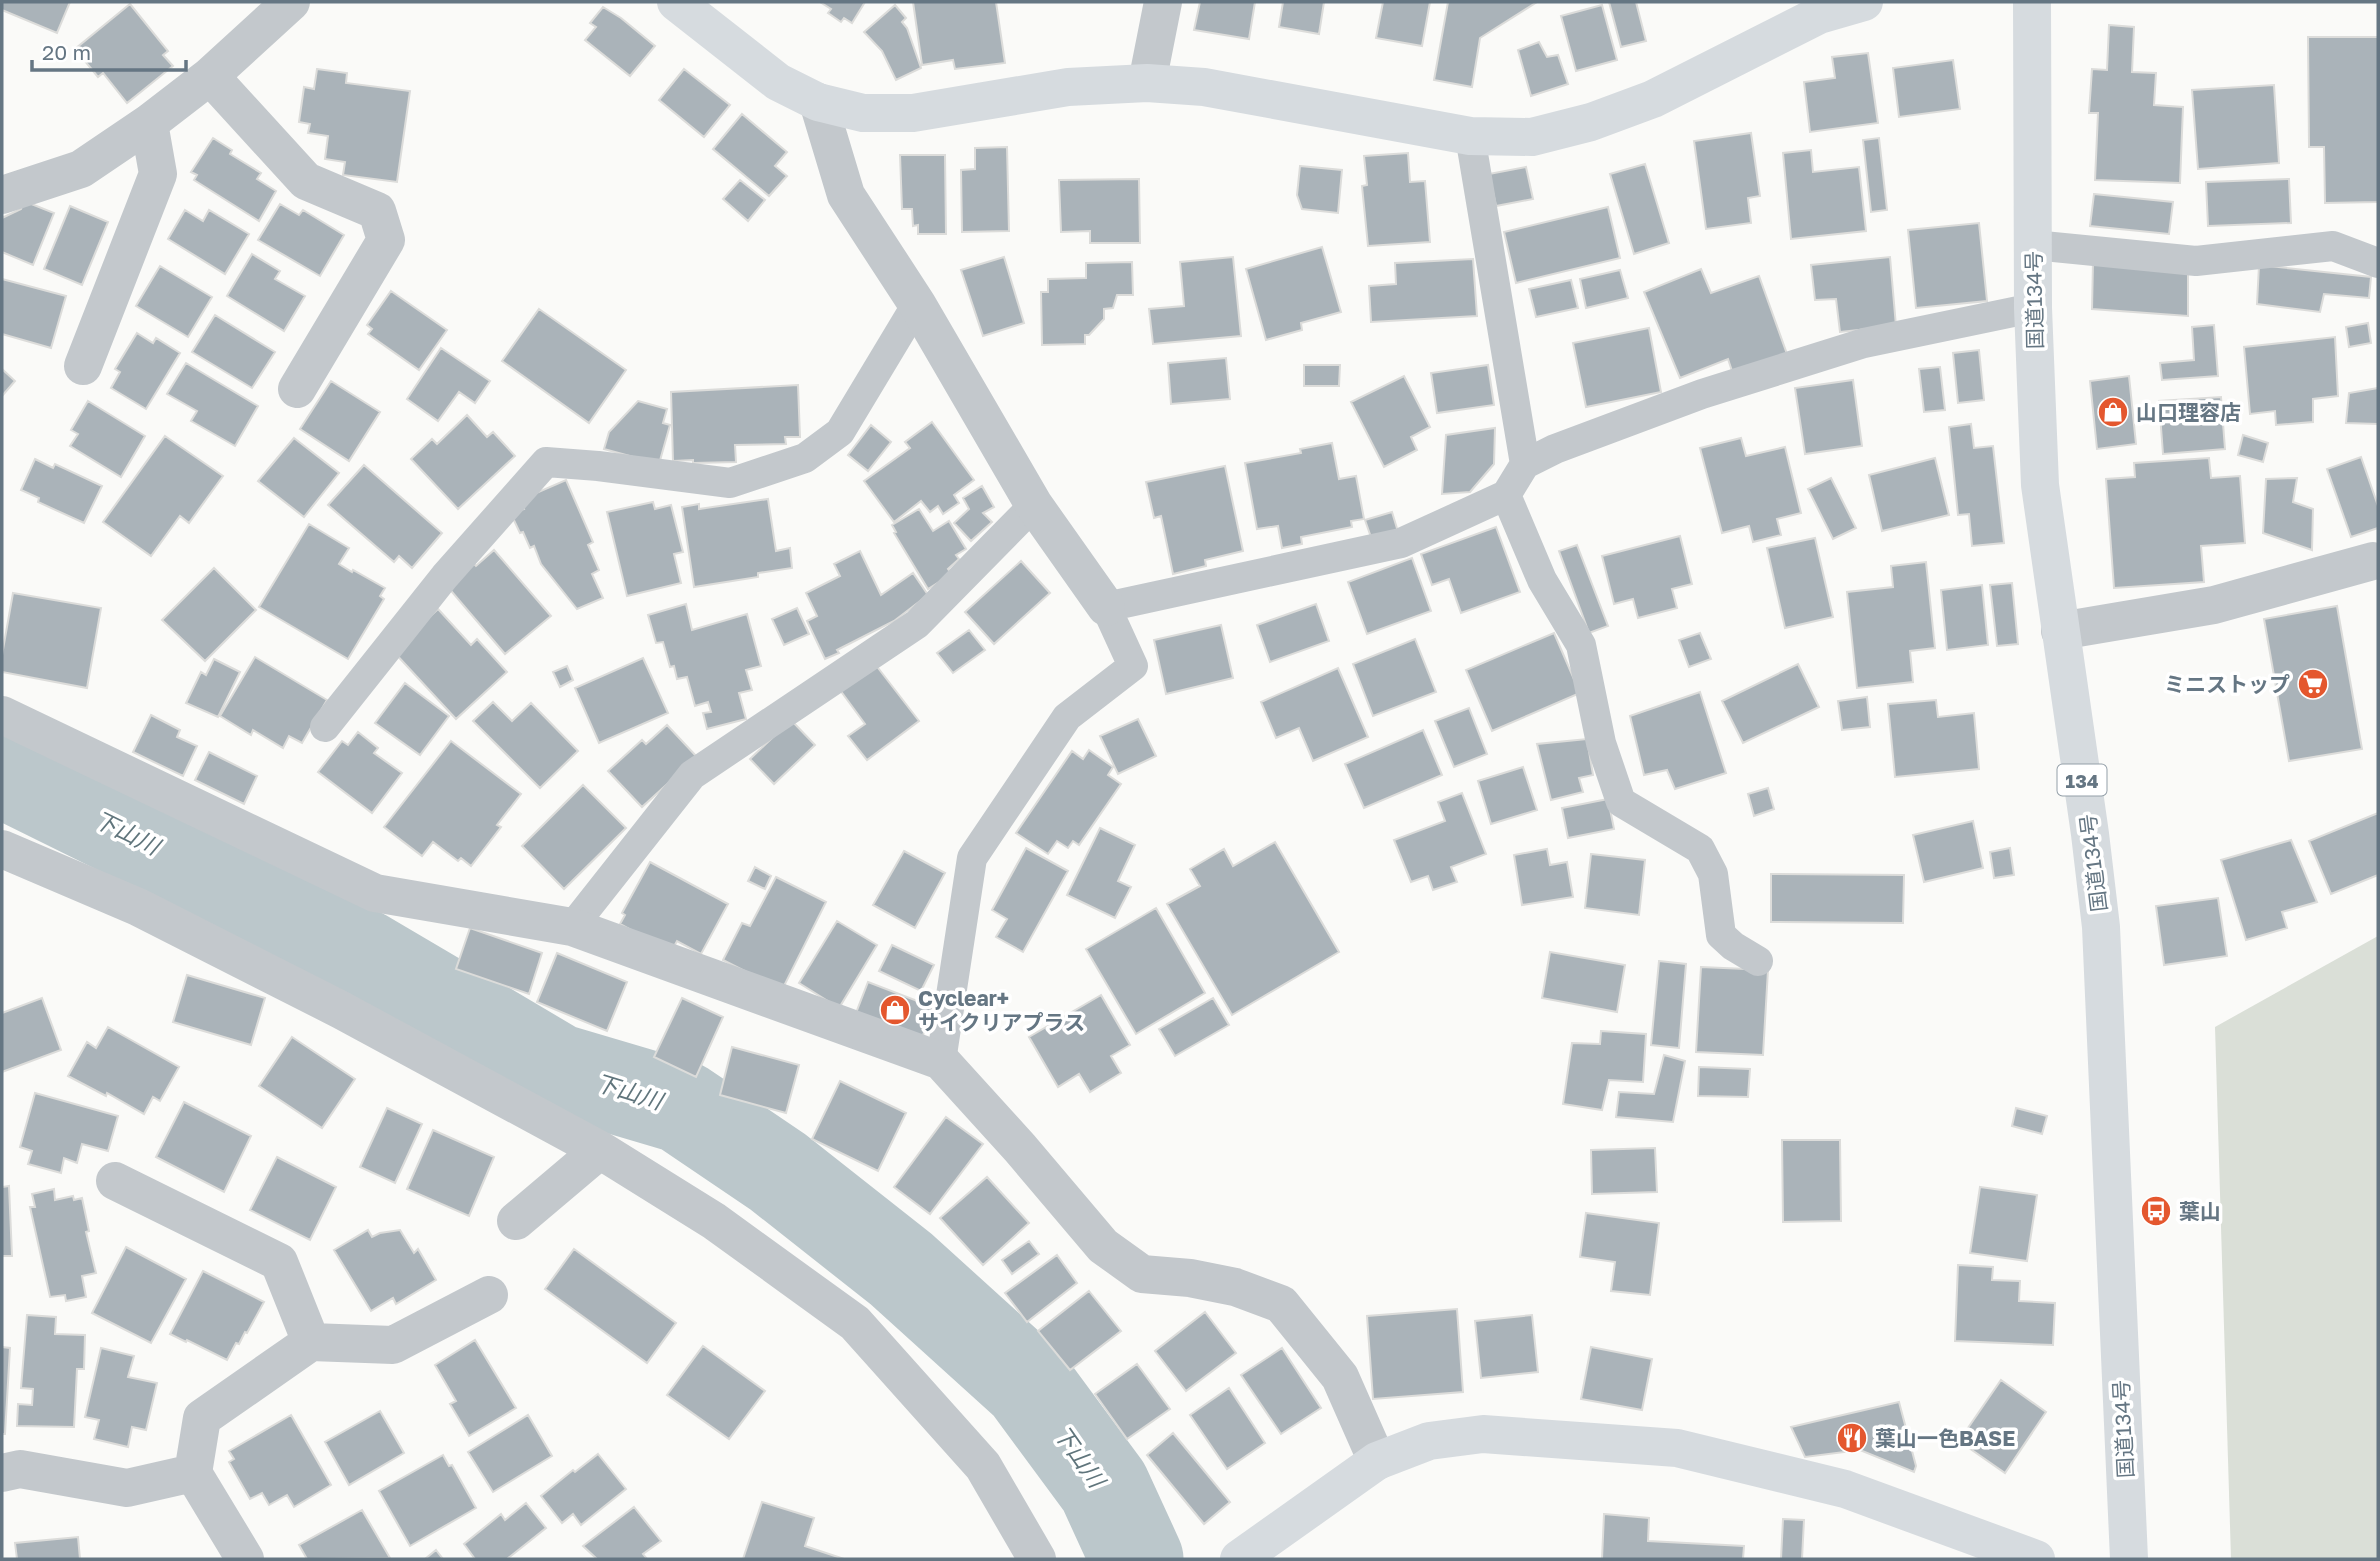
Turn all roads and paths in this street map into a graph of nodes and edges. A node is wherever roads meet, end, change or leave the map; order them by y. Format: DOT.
graph roads {
  1 [pos="291,2"];
  2 [pos="676,2"];
  3 [pos="1163,2"];
  4 [pos="1864,2"];
  5 [pos="2032,2"];
  6 [pos="210,76"];
  7 [pos="1146,83"];
  8 [pos="818,102"];
  9 [pos="149,123"];
  10 [pos="1471,136"];
  11 [pos="2,194"];
  12 [pos="2033,244"];
  13 [pos="2378,263"];
  14 [pos="917,304"];
  15 [pos="2033,308"];
  16 [pos="83,366"];
  17 [pos="297,389"];
  18 [pos="1525,464"];
  19 [pos="1506,495"];
  20 [pos="1034,505"];
  21 [pos="2376,559"];
  22 [pos="1106,607"];
  23 [pos="2060,631"];
  24 [pos="2,715"];
  25 [pos="325,727"];
  26 [pos="2,849"];
  27 [pos="572,927"];
  28 [pos="1758,961"];
  29 [pos="941,1061"];
  30 [pos="600,1150"];
  31 [pos="115,1181"];
  32 [pos="516,1221"];
  33 [pos="489,1295"];
  34 [pos="311,1342"];
  35 [pos="1377,1461"];
  36 [pos="2,1473"];
  37 [pos="193,1473"];
  38 [pos="245,1559"];
  39 [pos="1037,1559"];
  40 [pos="1239,1559"];
  41 [pos="2036,1559"];
  42 [pos="2129,1559"];
  1 -- 6 [label="street"];
  2 -- 8 [label="main road"];
  3 -- 7 [label="street"];
  4 -- 10 [label="main road"];
  5 -- 12 [label="main road, 国道134号 / 134"];
  6 -- 9 [label="street"];
  6 -- 17 [label="street"];
  7 -- 8 [label="main road"];
  7 -- 10 [label="main road"];
  8 -- 14 [label="street"];
  9 -- 11 [label="street"];
  9 -- 16 [label="street"];
  10 -- 18 [label="lane"];
  12 -- 13 [label="lane"];
  12 -- 15 [label="main road, 国道134号 / 134"];
  14 -- 20 [label="street"];
  14 -- 25 [label="lane"];
  15 -- 18 [label="lane"];
  15 -- 23 [label="main road, 国道134号 / 134"];
  18 -- 19 [label="lane"];
  19 -- 22 [label="lane"];
  19 -- 28 [label="lane"];
  20 -- 22 [label="street"];
  20 -- 27 [label="lane"];
  21 -- 23 [label="street"];
  22 -- 29 [label="lane"];
  23 -- 42 [label="main road, 国道134号 / 134"];
  24 -- 27 [label="street"];
  26 -- 30 [label="street"];
  27 -- 29 [label="street"];
  29 -- 35 [label="street"];
  30 -- 32 [label="street"];
  30 -- 39 [label="street"];
  31 -- 34 [label="street"];
  33 -- 34 [label="street"];
  34 -- 37 [label="street"];
  35 -- 40 [label="main road"];
  35 -- 41 [label="main road"];
  36 -- 37 [label="street"];
  37 -- 38 [label="street"];
}
